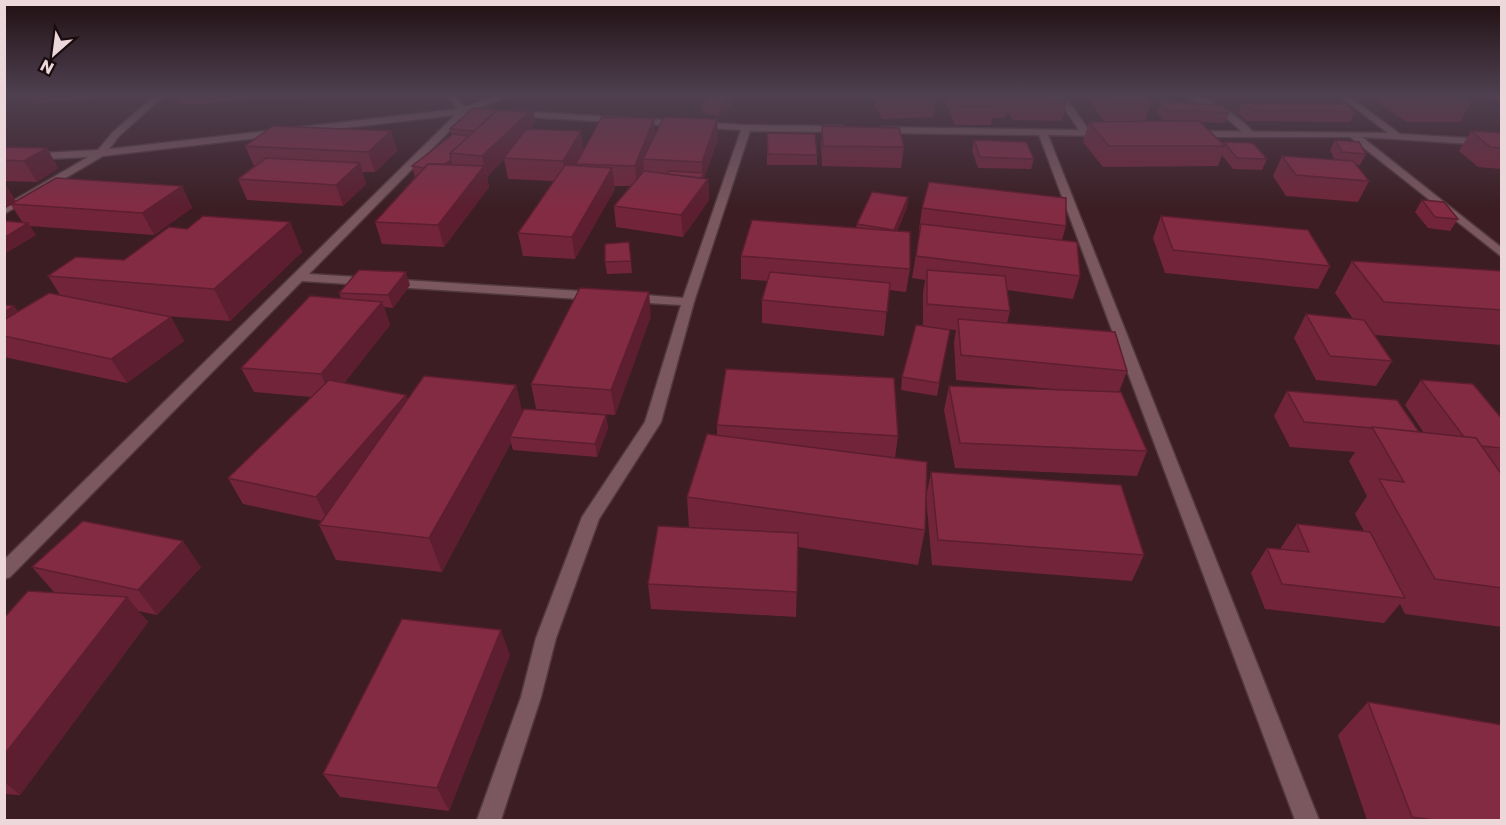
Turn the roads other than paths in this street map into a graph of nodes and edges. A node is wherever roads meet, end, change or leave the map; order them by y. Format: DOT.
graph roads {
  1 [pos="118,132"];
  2 [pos="278,132"];
  3 [pos="443,132"];
  4 [pos="744,132"];
  5 [pos="1013,132"];
  6 [pos="1248,132"];
  7 [pos="1392,132"];
  8 [pos="1043,133"];
  9 [pos="1086,133"];
  10 [pos="1122,133"];
  11 [pos="1181,134"];
  12 [pos="1352,134"];
  13 [pos="1251,135"];
  14 [pos="1397,136"];
  15 [pos="1502,143"];
  16 [pos="101,153"];
  17 [pos="4,158"];
  18 [pos="4,211"];
  19 [pos="1502,254"];
  20 [pos="300,277"];
  21 [pos="688,302"];
  22 [pos="4,572"];
  23 [pos="489,820"];
  24 [pos="1307,820"];
  1 -- 16 [label="street"];
  2 -- 16 [label="street"];
  3 -- 20 [label="street"];
  4 -- 21 [label="street"];
  5 -- 8 [label="street"];
  6 -- 13 [label="street"];
  7 -- 14 [label="street"];
  8 -- 9 [label="street"];
  8 -- 24 [label="street"];
  9 -- 10 [label="street"];
  11 -- 13 [label="street"];
  12 -- 13 [label="street"];
  12 -- 14 [label="street"];
  12 -- 19 [label="street"];
  14 -- 15 [label="street"];
  16 -- 17 [label="street"];
  16 -- 18 [label="street"];
  20 -- 21 [label="street"];
  20 -- 22 [label="street"];
  21 -- 23 [label="street"];
}
